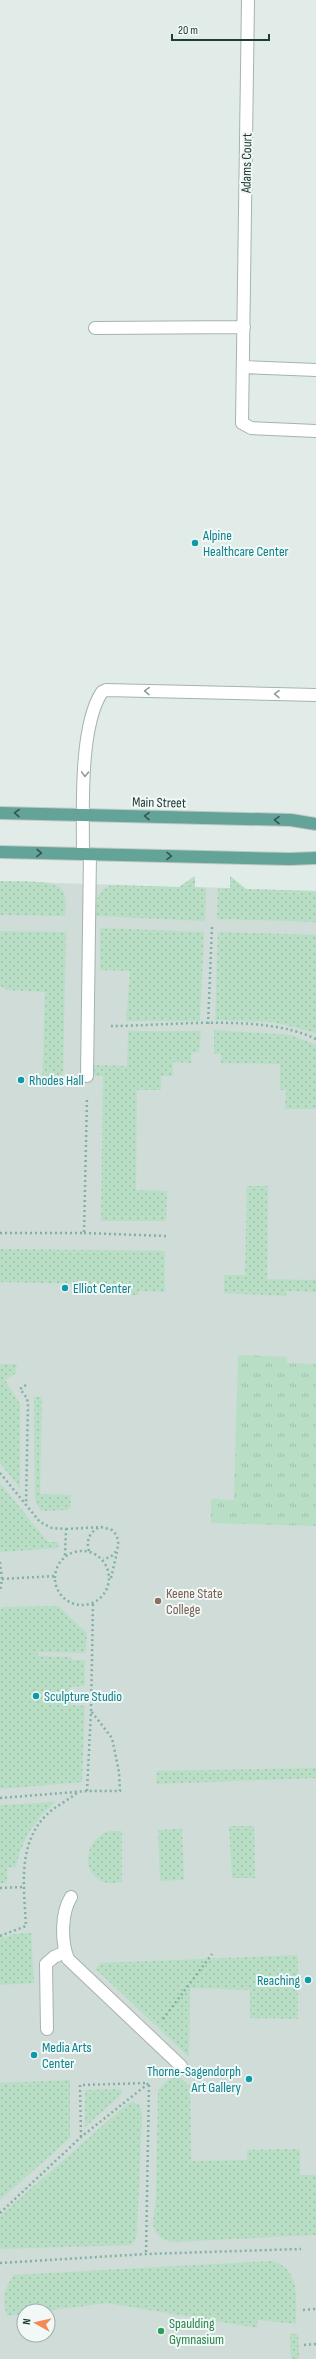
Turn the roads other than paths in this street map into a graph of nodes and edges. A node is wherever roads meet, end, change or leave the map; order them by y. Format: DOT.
graph roads {
  1 [pos="248,0"];
  2 [pos="244,327"];
  3 [pos="95,328"];
  4 [pos="243,367"];
  5 [pos="316,370"];
  6 [pos="316,431"];
  7 [pos="316,695"];
  8 [pos="0,813"];
  9 [pos="83,815"];
  10 [pos="316,824"];
  11 [pos="0,852"];
  12 [pos="87,854"];
  13 [pos="316,858"];
  14 [pos="87,1076"];
  15 [pos="71,1898"];
  16 [pos="65,1952"];
  17 [pos="47,2030"];
  18 [pos="181,2066"];
  1 -- 2 [label="street, Adams Court"];
  2 -- 3 [label="street"];
  2 -- 4 [label="street, Adams Court"];
  4 -- 5 [label="street"];
  4 -- 6 [label="street, Adams Court"];
  7 -- 9 [label="street, one-way"];
  9 -- 8 [label="main road, Main Street, one-way"];
  10 -- 9 [label="main road, Main Street, one-way"];
  9 -- 12 [label="street"];
  11 -- 12 [label="main road, one-way"];
  12 -- 13 [label="main road, one-way"];
  12 -- 14 [label="street"];
  15 -- 16 [label="street"];
  16 -- 17 [label="street"];
  16 -- 18 [label="street"];
}
